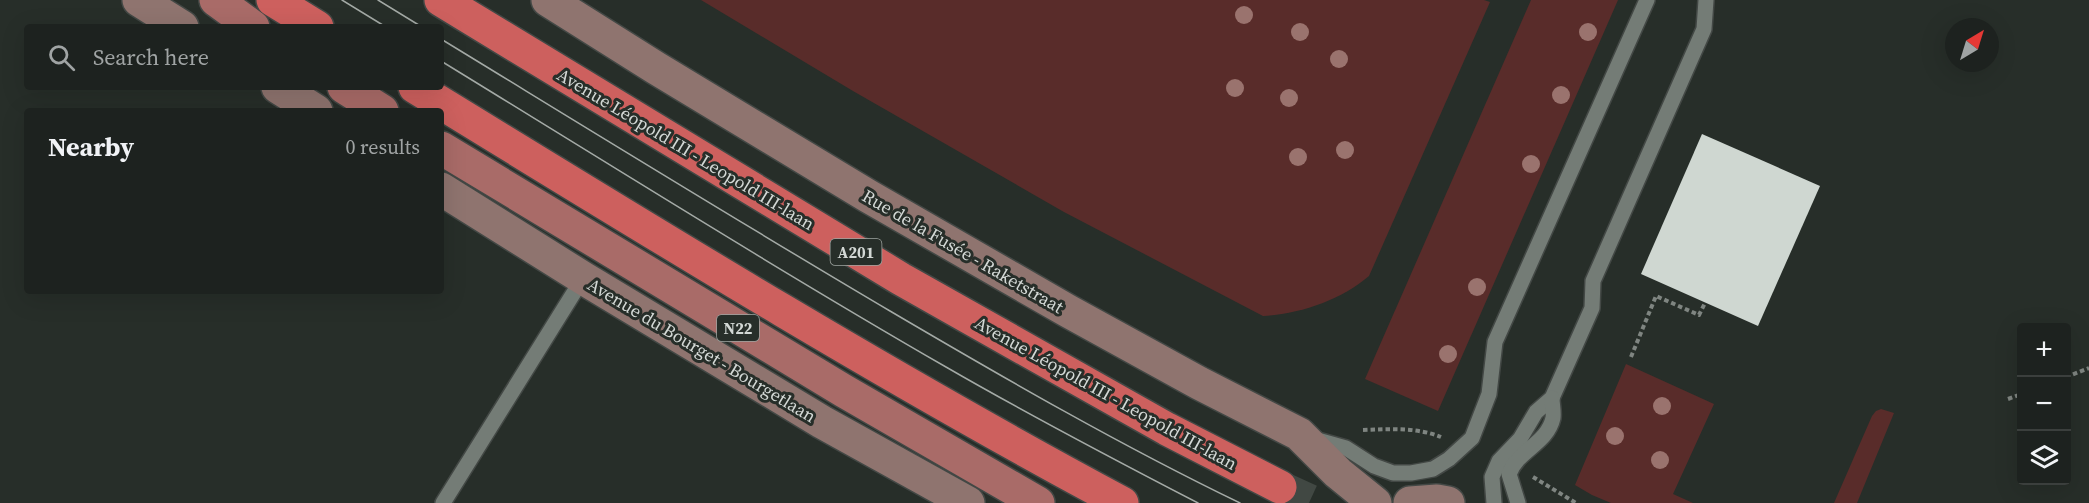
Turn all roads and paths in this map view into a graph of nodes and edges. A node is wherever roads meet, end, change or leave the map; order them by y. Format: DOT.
graph roads {
  1 [pos="139,0"];
  2 [pos="216,0"];
  3 [pos="273,0"];
  4 [pos="441,0"];
  5 [pos="548,0"];
  6 [pos="1647,0"];
  7 [pos="1706,0"];
  8 [pos="177,24"];
  9 [pos="249,24"];
  10 [pos="312,24"];
  11 [pos="283,90"];
  12 [pos="349,90"];
  13 [pos="420,90"];
  14 [pos="311,108"];
  15 [pos="377,108"];
  16 [pos="444,150"];
  17 [pos="444,191"];
  18 [pos="583,278"];
  19 [pos="1705,303"];
  20 [pos="1631,357"];
  21 [pos="2089,368"];
  22 [pos="2071,375"];
  23 [pos="2017,396"];
  24 [pos="1552,398"];
  25 [pos="2008,399"];
  26 [pos="1353,428"];
  27 [pos="1299,434"];
  28 [pos="1463,445"];
  29 [pos="1512,466"];
  30 [pos="1280,487"];
  31 [pos="443,503"];
  32 [pos="968,503"];
  33 [pos="1038,503"];
  34 [pos="1122,503"];
  35 [pos="1375,503"];
  36 [pos="1410,503"];
  37 [pos="1448,503"];
  38 [pos="1494,503"];
  39 [pos="1518,503"];
  40 [pos="1576,503"];
  1 -- 8 [label="street"];
  2 -- 9 [label="main road"];
  3 -- 10 [label="highway"];
  4 -- 30 [label="highway, Avenue Léopold III - Leopold III-laan / A201"];
  5 -- 27 [label="street, Rue de la Fusée - Raketstraat"];
  6 -- 28 [label="lane"];
  7 -- 24 [label="lane"];
  11 -- 14 [label="street"];
  12 -- 15 [label="main road"];
  13 -- 34 [label="highway"];
  16 -- 33 [label="main road, N22"];
  17 -- 18 [label="street, Avenue du Bourget - Bourgetlaan"];
  18 -- 31 [label="lane"];
  18 -- 32 [label="street, Avenue du Bourget - Bourgetlaan"];
  19 -- 20 [label="path"];
  21 -- 22 [label="path"];
  23 -- 25 [label="path"];
  24 -- 29 [label="lane"];
  24 -- 38 [label="lane"];
  26 -- 28 [label="path"];
  27 -- 28 [label="lane"];
  27 -- 35 [label="street, Rue de la Fusée - Raketstraat"];
  29 -- 39 [label="lane"];
  29 -- 40 [label="path"];
  36 -- 37 [label="street"];
}
